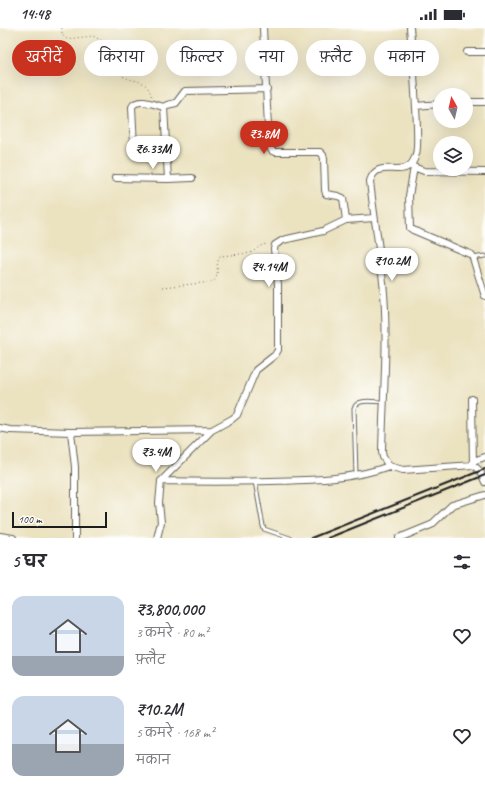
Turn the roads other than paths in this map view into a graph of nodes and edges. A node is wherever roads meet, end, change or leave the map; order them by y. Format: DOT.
graph roads {
  1 [pos="263,28"];
  2 [pos="410,28"];
  3 [pos="467,52"];
  4 [pos="485,52"];
  5 [pos="267,89"];
  6 [pos="473,102"];
  7 [pos="485,102"];
  8 [pos="433,105"];
  9 [pos="416,106"];
  10 [pos="164,107"];
  11 [pos="167,153"];
  12 [pos="412,167"];
  13 [pos="485,172"];
  14 [pos="115,178"];
  15 [pos="192,178"];
  16 [pos="168,179"];
  17 [pos="374,218"];
  18 [pos="346,220"];
  19 [pos="485,256"];
  20 [pos="474,258"];
  21 [pos="483,279"];
  22 [pos="485,296"];
  23 [pos="472,399"];
  24 [pos="383,402"];
  25 [pos="0,428"];
  26 [pos="212,430"];
  27 [pos="70,432"];
  28 [pos="485,458"];
  29 [pos="473,463"];
  30 [pos="389,466"];
  31 [pos="356,475"];
  32 [pos="161,481"];
  33 [pos="255,481"];
  34 [pos="485,482"];
  35 [pos="485,495"];
  36 [pos="0,536"];
  37 [pos="13,538"];
  38 [pos="75,538"];
  39 [pos="157,538"];
  40 [pos="290,538"];
  41 [pos="399,538"];
  1 -- 5 [label="street"];
  2 -- 9 [label="street"];
  3 -- 4 [label="street"];
  5 -- 10 [label="street"];
  5 -- 18 [label="street"];
  6 -- 7 [label="street"];
  8 -- 9 [label="street"];
  9 -- 12 [label="street"];
  10 -- 11 [label="street"];
  10 -- 11 [label="street"];
  11 -- 16 [label="street"];
  12 -- 13 [label="street"];
  12 -- 17 [label="street"];
  12 -- 20 [label="street"];
  14 -- 16 [label="street"];
  15 -- 16 [label="street"];
  17 -- 18 [label="street"];
  17 -- 24 [label="street"];
  18 -- 26 [label="street"];
  19 -- 20 [label="lane"];
  20 -- 21 [label="street"];
  21 -- 22 [label="street"];
  23 -- 29 [label="street"];
  24 -- 30 [label="street"];
  24 -- 31 [label="lane"];
  25 -- 27 [label="street"];
  26 -- 27 [label="street"];
  26 -- 32 [label="street"];
  27 -- 38 [label="street"];
  28 -- 29 [label="street"];
  29 -- 30 [label="street"];
  29 -- 34 [label="street"];
  30 -- 31 [label="street"];
  31 -- 33 [label="street"];
  32 -- 33 [label="street"];
  32 -- 39 [label="street"];
  33 -- 40 [label="lane"];
  35 -- 41 [label="street"];
  36 -- 37 [label="street"];
}
